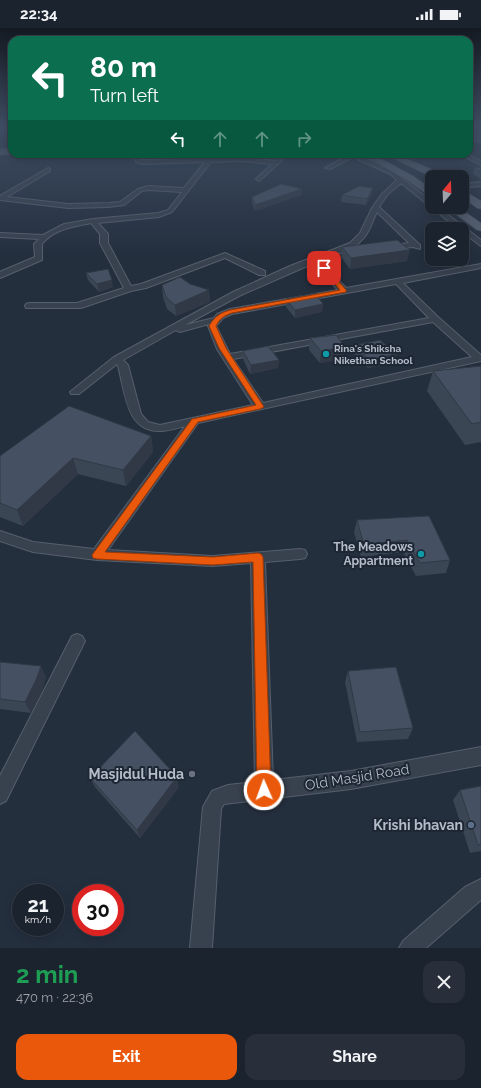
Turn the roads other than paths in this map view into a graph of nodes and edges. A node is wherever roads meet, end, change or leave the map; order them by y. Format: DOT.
graph roads {
  1 [pos="202,169"];
  2 [pos="270,169"];
  3 [pos="384,169"];
  4 [pos="393,169"];
  5 [pos="48,170"];
  6 [pos="259,179"];
  7 [pos="401,180"];
  8 [pos="481,184"];
  9 [pos="469,185"];
  10 [pos="425,189"];
  11 [pos="185,190"];
  12 [pos="469,197"];
  13 [pos="0,198"];
  14 [pos="425,200"];
  15 [pos="481,206"];
  16 [pos="375,208"];
  17 [pos="443,214"];
  18 [pos="461,214"];
  19 [pos="93,221"];
  20 [pos="481,228"];
  21 [pos="0,235"];
  22 [pos="44,237"];
  23 [pos="481,244"];
  24 [pos="376,249"];
  25 [pos="353,252"];
  26 [pos="319,258"];
  27 [pos="481,266"];
  28 [pos="472,268"];
  29 [pos="262,273"];
  30 [pos="481,275"];
  31 [pos="0,276"];
  32 [pos="398,282"];
  33 [pos="129,290"];
  34 [pos="344,291"];
  35 [pos="29,306"];
  36 [pos="435,319"];
  37 [pos="216,320"];
  38 [pos="166,332"];
  39 [pos="229,357"];
  40 [pos="480,358"];
  41 [pos="117,359"];
  42 [pos="76,392"];
  43 [pos="260,407"];
  44 [pos="195,420"];
  45 [pos="0,536"];
  46 [pos="300,554"];
  47 [pos="97,555"];
  48 [pos="258,557"];
  49 [pos="77,641"];
  50 [pos="481,756"];
  51 [pos="264,790"];
  52 [pos="0,794"];
  53 [pos="481,889"];
  54 [pos="201,948"];
  55 [pos="410,948"];
  1 -- 11 [label="street"];
  2 -- 6 [label="street"];
  3 -- 7 [label="street"];
  4 -- 10 [label="main road"];
  5 -- 13 [label="street"];
  7 -- 14 [label="street"];
  7 -- 16 [label="street"];
  8 -- 9 [label="street"];
  11 -- 13 [label="street"];
  11 -- 19 [label="street"];
  12 -- 15 [label="main road"];
  16 -- 24 [label="street"];
  16 -- 26 [label="street"];
  17 -- 23 [label="street"];
  18 -- 20 [label="main road"];
  19 -- 22 [label="street"];
  19 -- 33 [label="street"];
  21 -- 22 [label="street"];
  22 -- 31 [label="street"];
  25 -- 26 [label="street"];
  26 -- 34 [label="street"];
  26 -- 38 [label="street"];
  27 -- 28 [label="street"];
  28 -- 30 [label="street"];
  28 -- 32 [label="street"];
  29 -- 33 [label="street"];
  32 -- 34 [label="street"];
  32 -- 36 [label="street"];
  33 -- 35 [label="street"];
  34 -- 37 [label="street"];
  36 -- 39 [label="street"];
  36 -- 40 [label="street"];
  37 -- 38 [label="street"];
  37 -- 39 [label="street"];
  38 -- 41 [label="street"];
  39 -- 43 [label="street"];
  40 -- 43 [label="street"];
  41 -- 42 [label="street"];
  41 -- 44 [label="street"];
  43 -- 44 [label="street"];
  44 -- 47 [label="street"];
  45 -- 47 [label="street"];
  46 -- 48 [label="street"];
  47 -- 48 [label="street"];
  48 -- 51 [label="street"];
  49 -- 52 [label="street"];
  50 -- 51 [label="street, Old Masjid Road"];
  51 -- 54 [label="street, Old Masjid Road"];
  53 -- 55 [label="street"];
}
